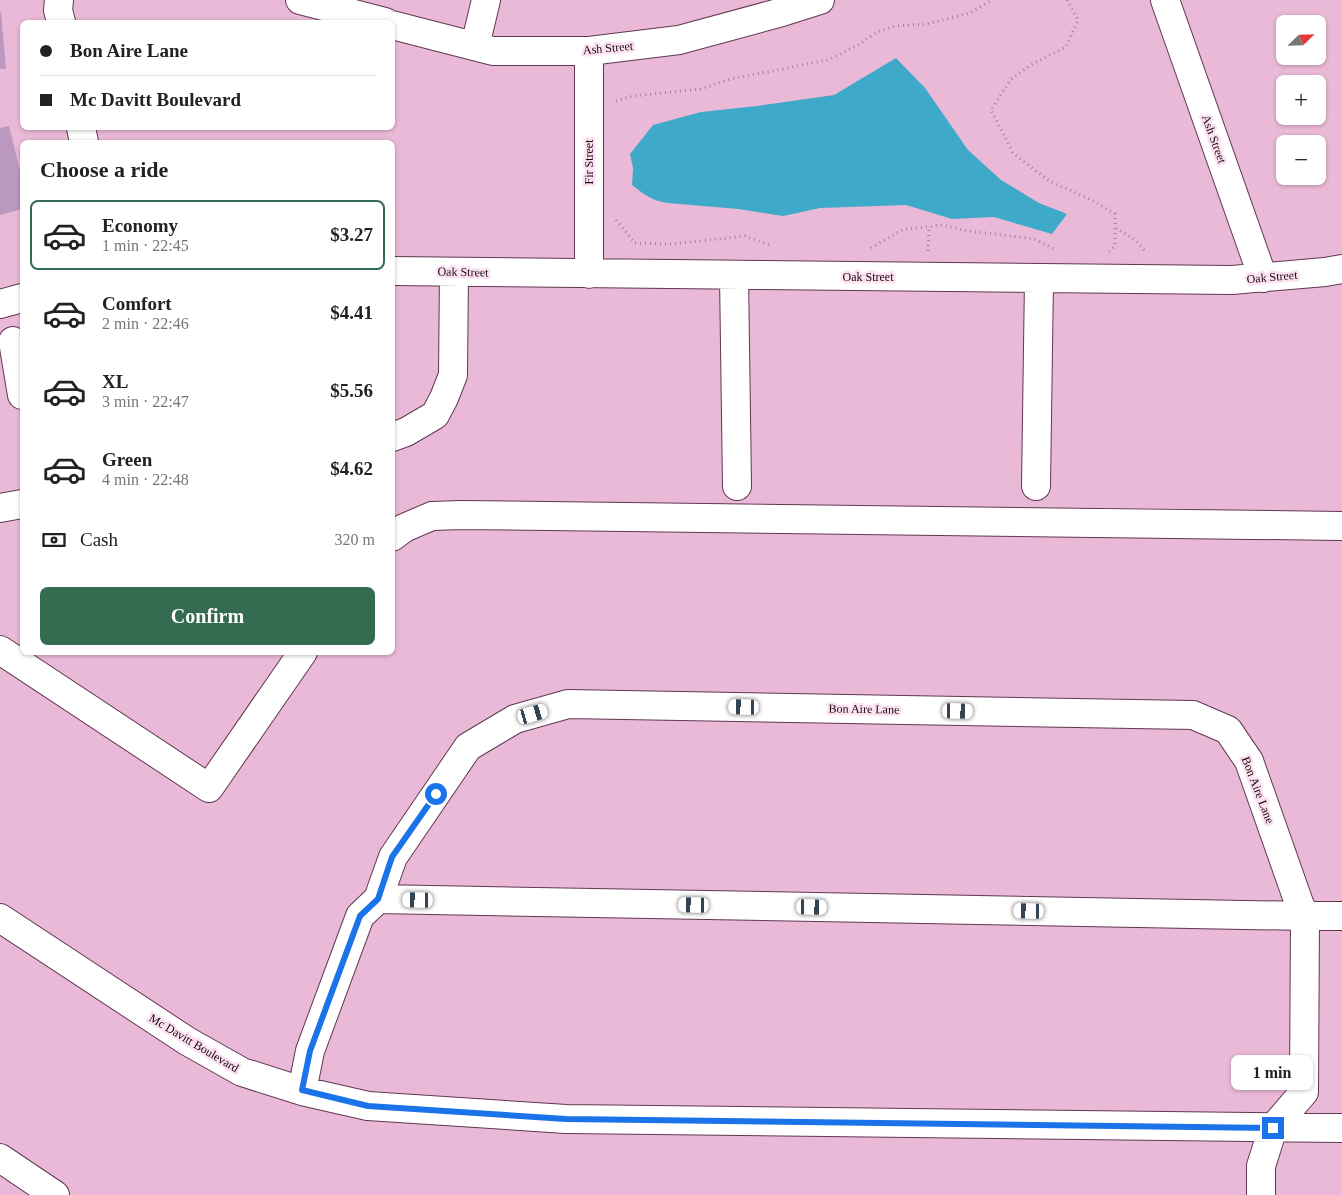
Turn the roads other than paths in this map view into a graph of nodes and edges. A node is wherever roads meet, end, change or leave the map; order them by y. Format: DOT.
graph roads {
  1 [pos="59,0"];
  2 [pos="300,0"];
  3 [pos="486,0"];
  4 [pos="820,0"];
  5 [pos="1165,0"];
  6 [pos="60,20"];
  7 [pos="377,20"];
  8 [pos="395,25"];
  9 [pos="475,46"];
  10 [pos="589,51"];
  11 [pos="1342,269"];
  12 [pos="395,271"];
  13 [pos="454,272"];
  14 [pos="589,274"];
  15 [pos="734,276"];
  16 [pos="1039,278"];
  17 [pos="1263,278"];
  18 [pos="20,299"];
  19 [pos="0,304"];
  20 [pos="13,341"];
  21 [pos="20,383"];
  22 [pos="395,436"];
  23 [pos="737,486"];
  24 [pos="1036,486"];
  25 [pos="20,504"];
  26 [pos="0,508"];
  27 [pos="1342,526"];
  28 [pos="395,535"];
  29 [pos="0,650"];
  30 [pos="301,655"];
  31 [pos="378,899"];
  32 [pos="1305,916"];
  33 [pos="1342,916"];
  34 [pos="0,918"];
  35 [pos="302,1090"];
  36 [pos="1273,1128"];
  37 [pos="1342,1128"];
  38 [pos="0,1158"];
  39 [pos="55,1195"];
  40 [pos="1262,1195"];
  1 -- 6 [label="street"];
  2 -- 7 [label="street"];
  3 -- 9 [label="street"];
  4 -- 10 [label="street, Ash Street"];
  5 -- 17 [label="street, Ash Street"];
  8 -- 9 [label="street, Ash Street"];
  9 -- 10 [label="street, Ash Street"];
  10 -- 14 [label="street, Fir Street"];
  11 -- 17 [label="street, Oak Street"];
  12 -- 13 [label="street, Oak Street"];
  13 -- 14 [label="street, Oak Street"];
  13 -- 22 [label="street"];
  14 -- 15 [label="street, Oak Street"];
  15 -- 16 [label="street, Oak Street"];
  15 -- 23 [label="street"];
  16 -- 17 [label="street, Oak Street"];
  16 -- 24 [label="street"];
  18 -- 19 [label="street"];
  20 -- 21 [label="street"];
  25 -- 26 [label="street"];
  27 -- 28 [label="street"];
  29 -- 30 [label="street"];
  31 -- 32 [label="street"];
  31 -- 32 [label="street, Bon Aire Lane"];
  31 -- 35 [label="street, Bon Aire Lane"];
  32 -- 33 [label="street"];
  32 -- 36 [label="street, Bon Aire Lane"];
  34 -- 35 [label="street, Mc Davitt Boulevard"];
  35 -- 36 [label="street, Mc Davitt Boulevard"];
  36 -- 37 [label="street, Mc Davitt Boulevard"];
  36 -- 40 [label="street"];
  38 -- 39 [label="street"];
}
